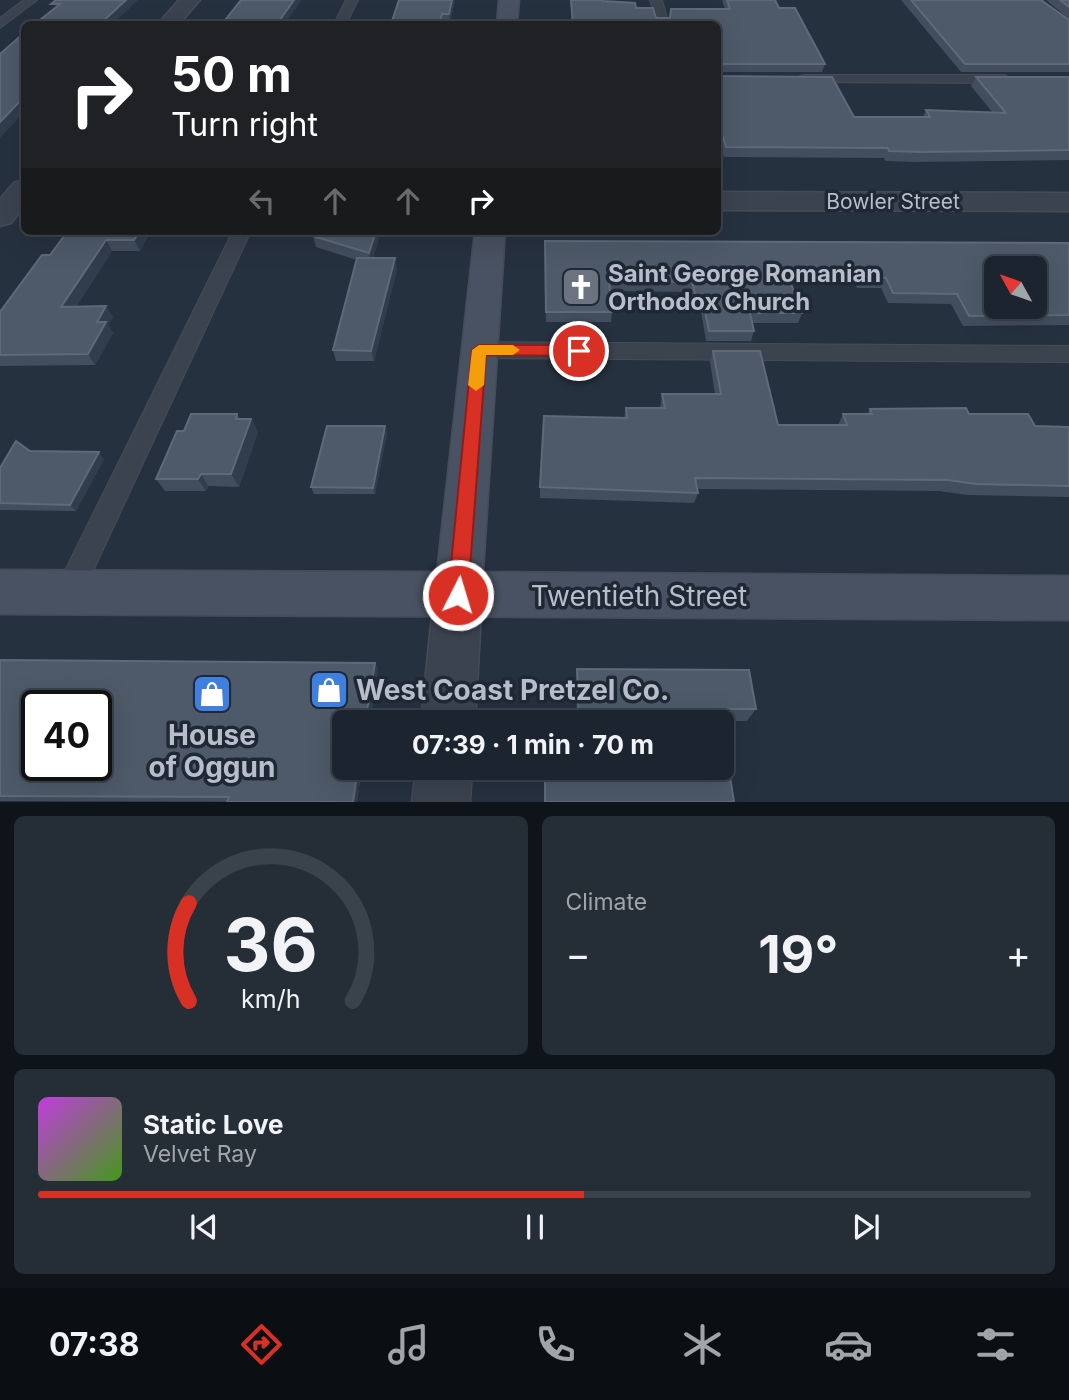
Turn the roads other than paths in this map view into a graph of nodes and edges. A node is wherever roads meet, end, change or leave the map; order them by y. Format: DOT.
graph roads {
  1 [pos="30,0"];
  2 [pos="190,0"];
  3 [pos="352,0"];
  4 [pos="509,0"];
  5 [pos="656,0"];
  6 [pos="171,21"];
  7 [pos="342,21"];
  8 [pos="507,21"];
  9 [pos="662,21"];
  10 [pos="0,24"];
  11 [pos="785,79"];
  12 [pos="1015,79"];
  13 [pos="21,192"];
  14 [pos="721,201"];
  15 [pos="1069,202"];
  16 [pos="0,217"];
  17 [pos="240,235"];
  18 [pos="490,235"];
  19 [pos="479,350"];
  20 [pos="1069,354"];
  21 [pos="0,592"];
  22 [pos="69,592"];
  23 [pos="458,595"];
  24 [pos="1069,598"];
  25 [pos="449,710"];
  26 [pos="443,780"];
  27 [pos="441,802"];
  1 -- 10 [label="lane"];
  2 -- 6 [label="street"];
  3 -- 7 [label="lane"];
  4 -- 8 [label="main road"];
  5 -- 9 [label="lane"];
  11 -- 12 [label="lane"];
  13 -- 16 [label="street"];
  14 -- 15 [label="street, Bowler Street"];
  17 -- 22 [label="lane"];
  18 -- 19 [label="main road"];
  19 -- 20 [label="lane"];
  19 -- 23 [label="main road"];
  21 -- 22 [label="main road, Twentieth Street"];
  22 -- 23 [label="main road, Twentieth Street"];
  23 -- 24 [label="main road, Twentieth Street"];
  23 -- 25 [label="street"];
  26 -- 27 [label="street"];
}
